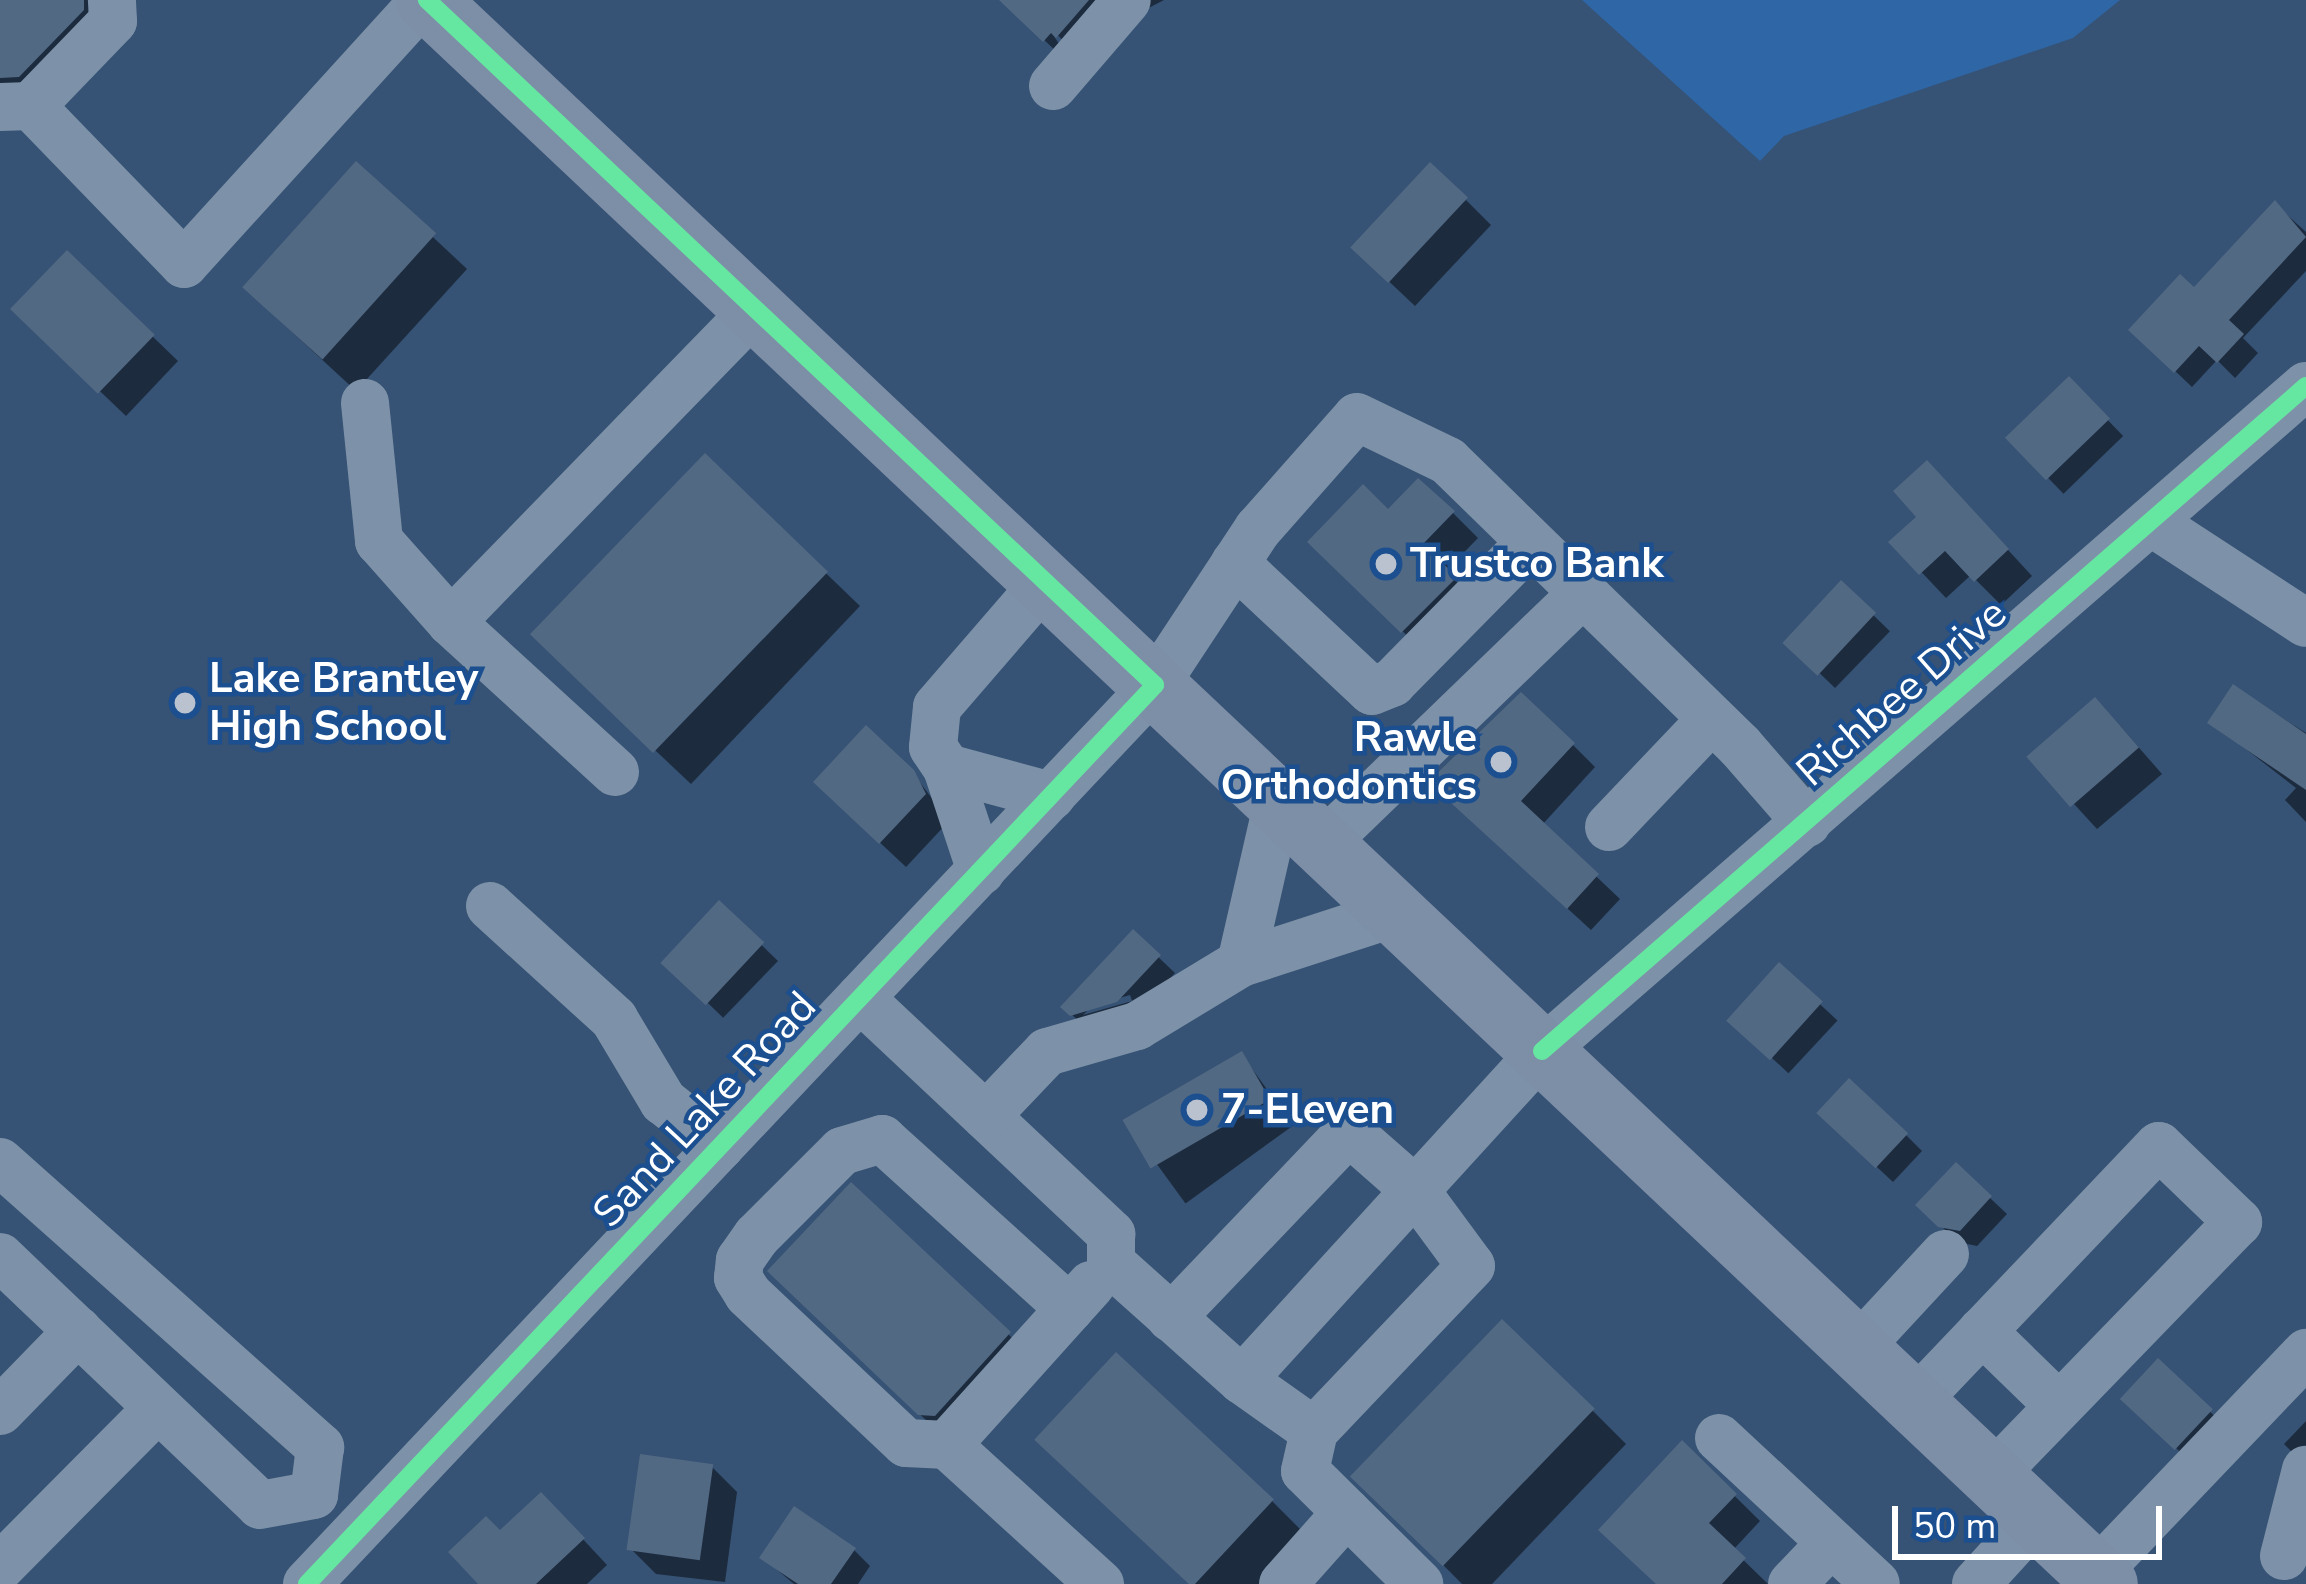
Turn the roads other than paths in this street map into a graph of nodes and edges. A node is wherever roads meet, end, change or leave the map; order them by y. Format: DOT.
graph roads {
  1 [pos="112,0"];
  2 [pos="425,0"];
  3 [pos="1127,0"];
  4 [pos="1053,86"];
  5 [pos="15,107"];
  6 [pos="755,309"];
  7 [pos="2306,386"];
  8 [pos="365,403"];
  9 [pos="2154,524"];
  10 [pos="1529,544"];
  11 [pos="1235,563"];
  12 [pos="1045,582"];
  13 [pos="1582,594"];
  14 [pos="451,622"];
  15 [pos="2306,622"];
  16 [pos="1155,685"];
  17 [pos="1712,719"];
  18 [pos="946,768"];
  19 [pos="615,772"];
  20 [pos="1051,796"];
  21 [pos="1300,823"];
  22 [pos="1807,823"];
  23 [pos="1609,827"];
  24 [pos="981,871"];
  25 [pos="490,906"];
  26 [pos="1395,913"];
  27 [pos="1241,963"];
  28 [pos="860,998"];
  29 [pos="1542,1051"];
  30 [pos="986,1116"];
  31 [pos="720,1146"];
  32 [pos="0,1162"];
  33 [pos="1415,1190"];
  34 [pos="1946,1254"];
  35 [pos="0,1257"];
  36 [pos="1111,1263"];
  37 [pos="1070,1309"];
  38 [pos="1171,1318"];
  39 [pos="1982,1330"];
  40 [pos="78,1331"];
  41 [pos="1858,1348"];
  42 [pos="2306,1353"];
  43 [pos="1242,1380"];
  44 [pos="1914,1403"];
  45 [pos="2060,1406"];
  46 [pos="158,1408"];
  47 [pos="0,1411"];
  48 [pos="1314,1431"];
  49 [pos="1719,1438"];
  50 [pos="947,1445"];
  51 [pos="2306,1470"];
  52 [pos="1991,1476"];
  53 [pos="314,1495"];
  54 [pos="1347,1512"];
  55 [pos="2036,1518"];
  56 [pos="354,1533"];
  57 [pos="1832,1543"];
  58 [pos="0,1567"];
  59 [pos="2282,1572"];
  60 [pos="2101,1579"];
  61 [pos="307,1584"];
  62 [pos="1100,1584"];
  63 [pos="1283,1584"];
  64 [pos="1419,1584"];
  65 [pos="1792,1584"];
  66 [pos="1876,1584"];
  67 [pos="1976,1584"];
  1 -- 5 [label="street"];
  2 -- 5 [label="street"];
  2 -- 6 [label="main road"];
  3 -- 4 [label="street"];
  6 -- 12 [label="main road"];
  6 -- 14 [label="street"];
  7 -- 9 [label="street, Richbee Drive"];
  8 -- 14 [label="street"];
  9 -- 15 [label="street"];
  9 -- 22 [label="street, Richbee Drive"];
  10 -- 11 [label="street"];
  10 -- 11 [label="street, Sand Lake Road"];
  10 -- 13 [label="street"];
  11 -- 16 [label="street, Sand Lake Road"];
  12 -- 16 [label="main road"];
  12 -- 18 [label="street"];
  13 -- 17 [label="street"];
  13 -- 21 [label="street"];
  14 -- 19 [label="street"];
  16 -- 20 [label="street, Sand Lake Road"];
  16 -- 21 [label="main road"];
  17 -- 22 [label="street"];
  17 -- 23 [label="street"];
  18 -- 20 [label="street"];
  18 -- 24 [label="street"];
  20 -- 24 [label="street, Sand Lake Road"];
  21 -- 26 [label="main road"];
  21 -- 27 [label="street"];
  22 -- 29 [label="street, Richbee Drive"];
  24 -- 28 [label="street, Sand Lake Road"];
  25 -- 31 [label="street"];
  26 -- 27 [label="street"];
  26 -- 29 [label="main road"];
  27 -- 30 [label="street"];
  28 -- 30 [label="street"];
  28 -- 31 [label="street, Sand Lake Road"];
  29 -- 33 [label="street, Richbee Drive"];
  29 -- 41 [label="main road"];
  30 -- 36 [label="street"];
  31 -- 56 [label="street, Sand Lake Road"];
  32 -- 53 [label="street"];
  33 -- 38 [label="street"];
  33 -- 43 [label="street, Richbee Drive"];
  33 -- 48 [label="street"];
  34 -- 41 [label="street"];
  35 -- 40 [label="street"];
  36 -- 37 [label="street"];
  36 -- 38 [label="street"];
  37 -- 50 [label="street"];
  37 -- 50 [label="street"];
  38 -- 43 [label="street"];
  39 -- 44 [label="street"];
  39 -- 45 [label="street"];
  39 -- 45 [label="street"];
  40 -- 46 [label="street"];
  40 -- 47 [label="street"];
  41 -- 44 [label="main road"];
  42 -- 60 [label="street"];
  43 -- 48 [label="street"];
  44 -- 52 [label="main road"];
  45 -- 52 [label="street"];
  46 -- 53 [label="street"];
  46 -- 58 [label="street"];
  48 -- 54 [label="street"];
  49 -- 57 [label="street"];
  50 -- 62 [label="street"];
  51 -- 59 [label="street"];
  52 -- 55 [label="main road"];
  53 -- 56 [label="street"];
  54 -- 63 [label="street"];
  54 -- 64 [label="street"];
  55 -- 60 [label="main road"];
  55 -- 67 [label="street"];
  56 -- 61 [label="street, Sand Lake Road"];
  57 -- 65 [label="street"];
  57 -- 66 [label="street"];
}
